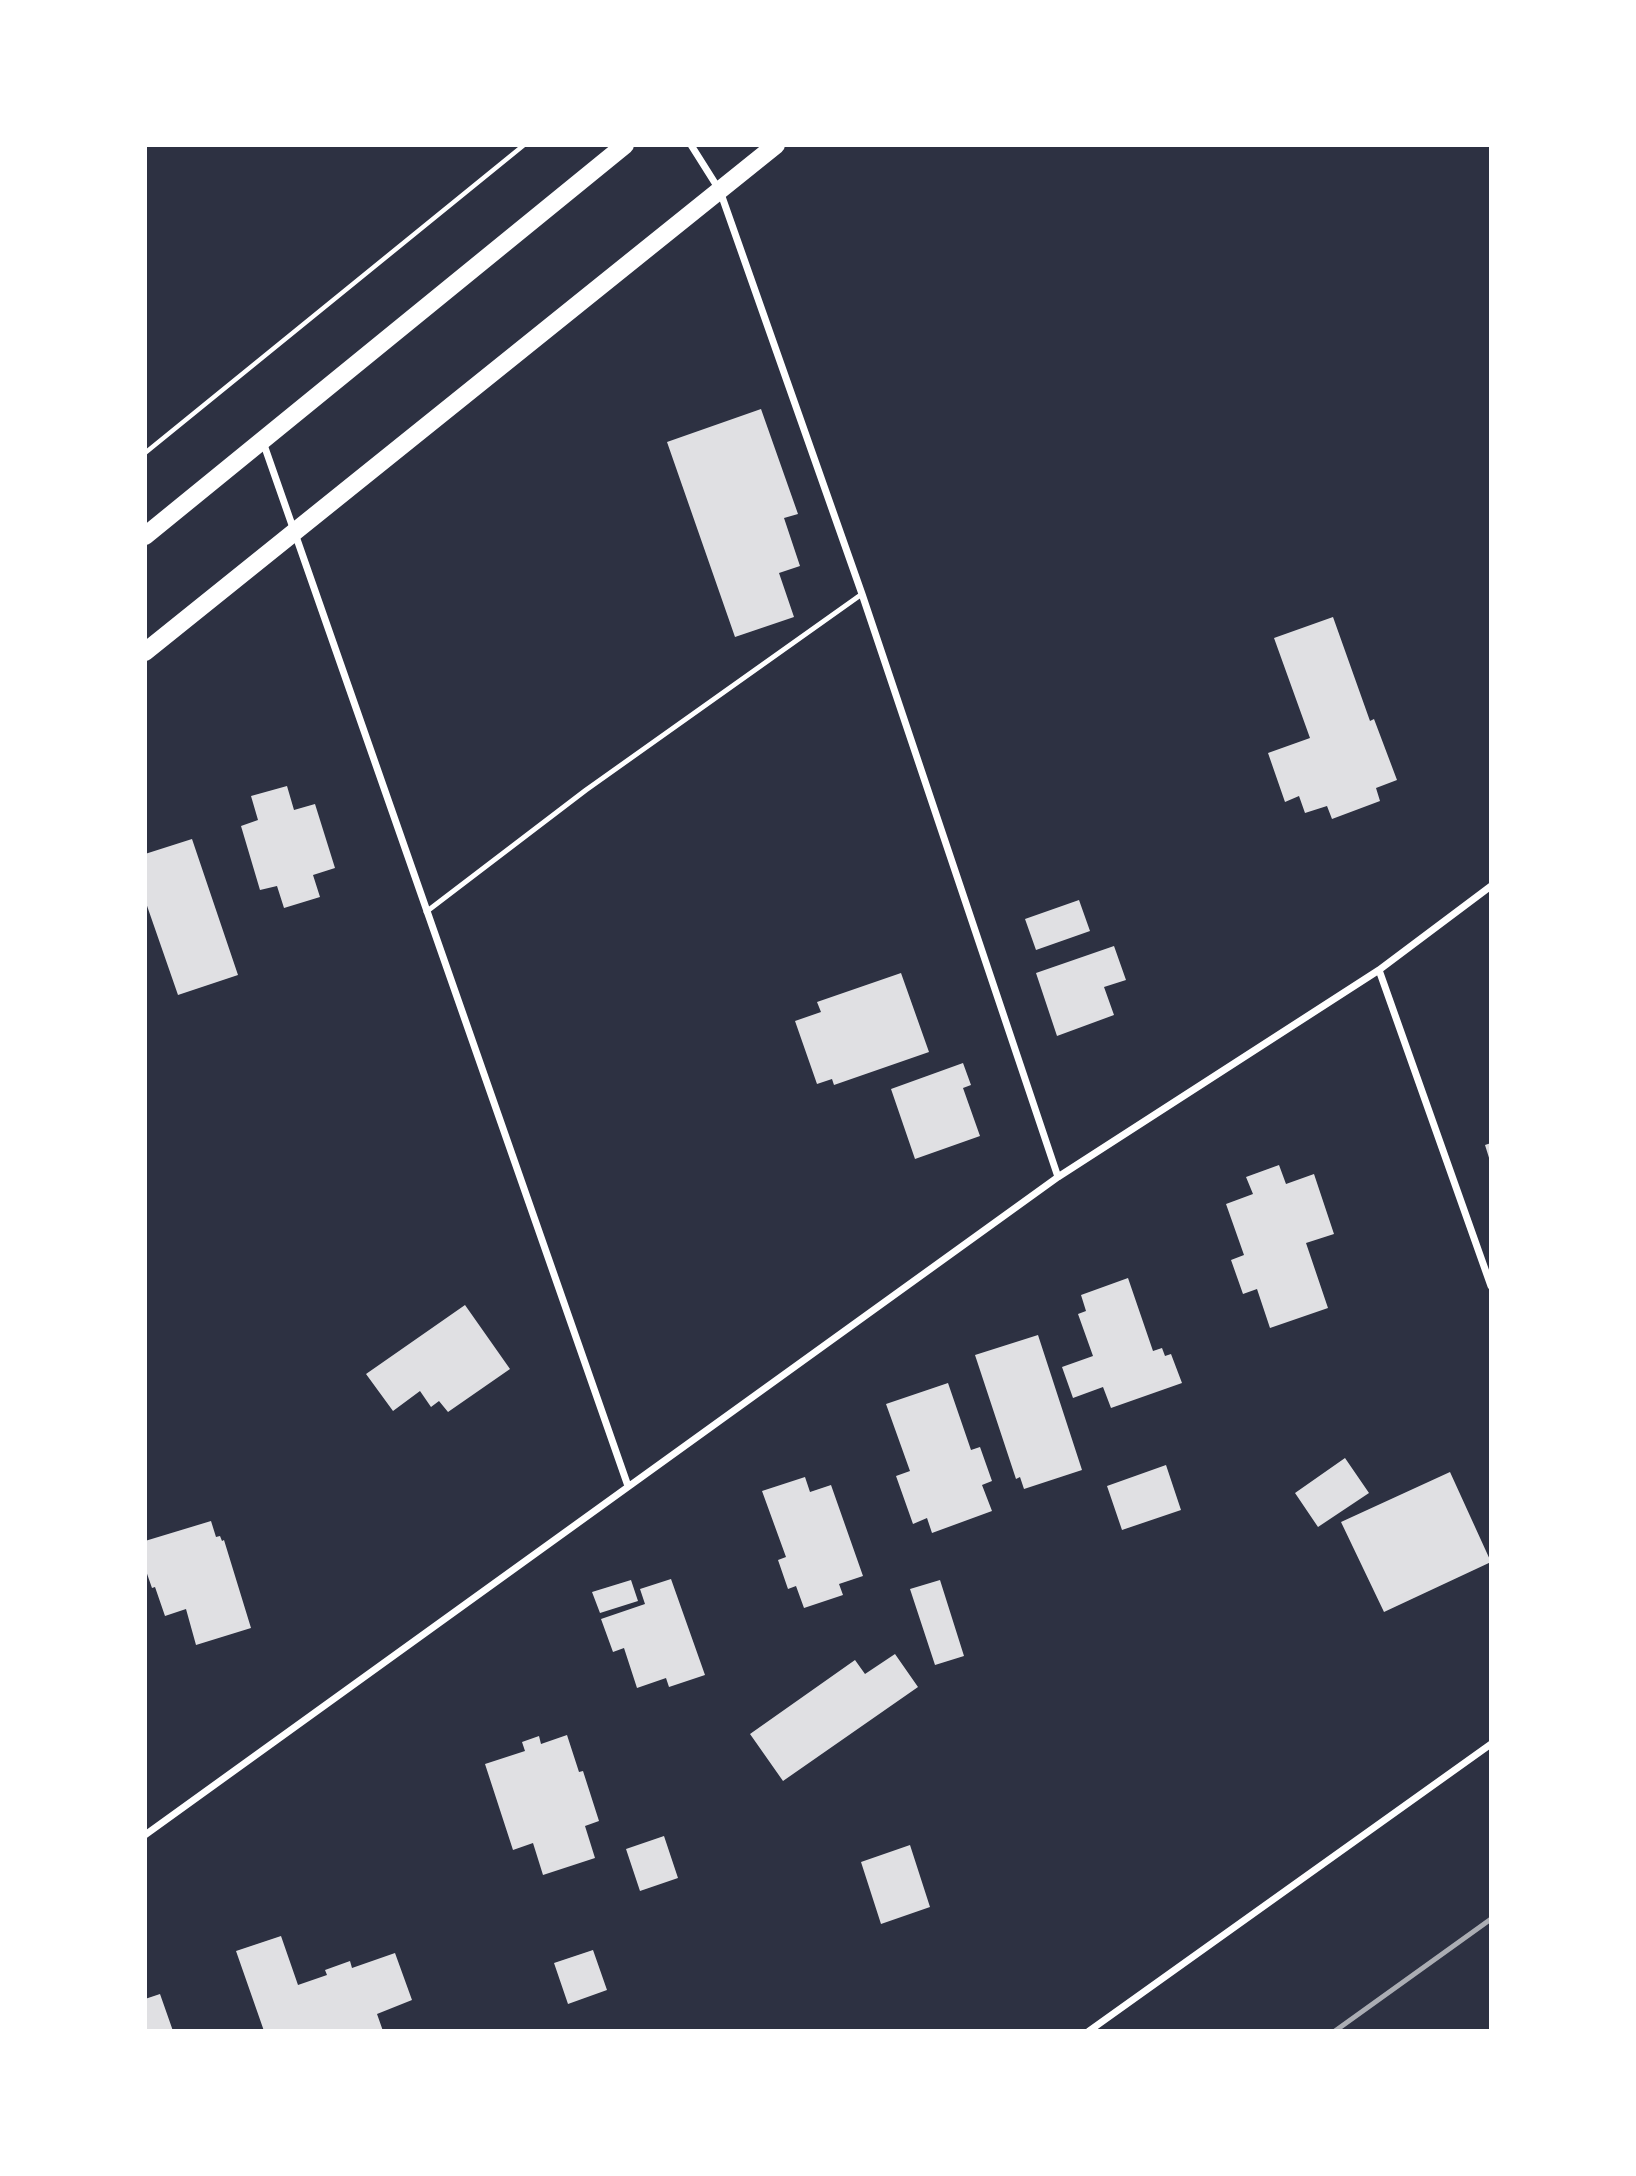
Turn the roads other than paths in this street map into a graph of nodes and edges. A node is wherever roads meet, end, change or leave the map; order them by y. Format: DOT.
graph roads {
  1 [pos="625,145"];
  2 [pos="691,145"];
  3 [pos="776,145"];
  4 [pos="720,191"];
  5 [pos="263,442"];
  6 [pos="294,531"];
  7 [pos="145,536"];
  8 [pos="862,594"];
  9 [pos="145,652"];
  10 [pos="1491,887"];
  11 [pos="426,912"];
  12 [pos="1380,970"];
  13 [pos="1058,1177"];
  14 [pos="1491,1286"];
  15 [pos="628,1486"];
  16 [pos="1491,1744"];
  17 [pos="145,1835"];
  18 [pos="1089,2031"];
  1 -- 5 [label="main road"];
  2 -- 4 [label="street"];
  3 -- 4 [label="main road"];
  4 -- 6 [label="main road"];
  4 -- 8 [label="street"];
  5 -- 6 [label="street"];
  5 -- 7 [label="main road"];
  6 -- 9 [label="main road"];
  6 -- 11 [label="street"];
  8 -- 11 [label="lane"];
  8 -- 13 [label="street"];
  10 -- 12 [label="street"];
  11 -- 15 [label="street"];
  12 -- 13 [label="street"];
  12 -- 14 [label="street"];
  13 -- 15 [label="street"];
  15 -- 17 [label="street"];
  16 -- 18 [label="street"];
}
